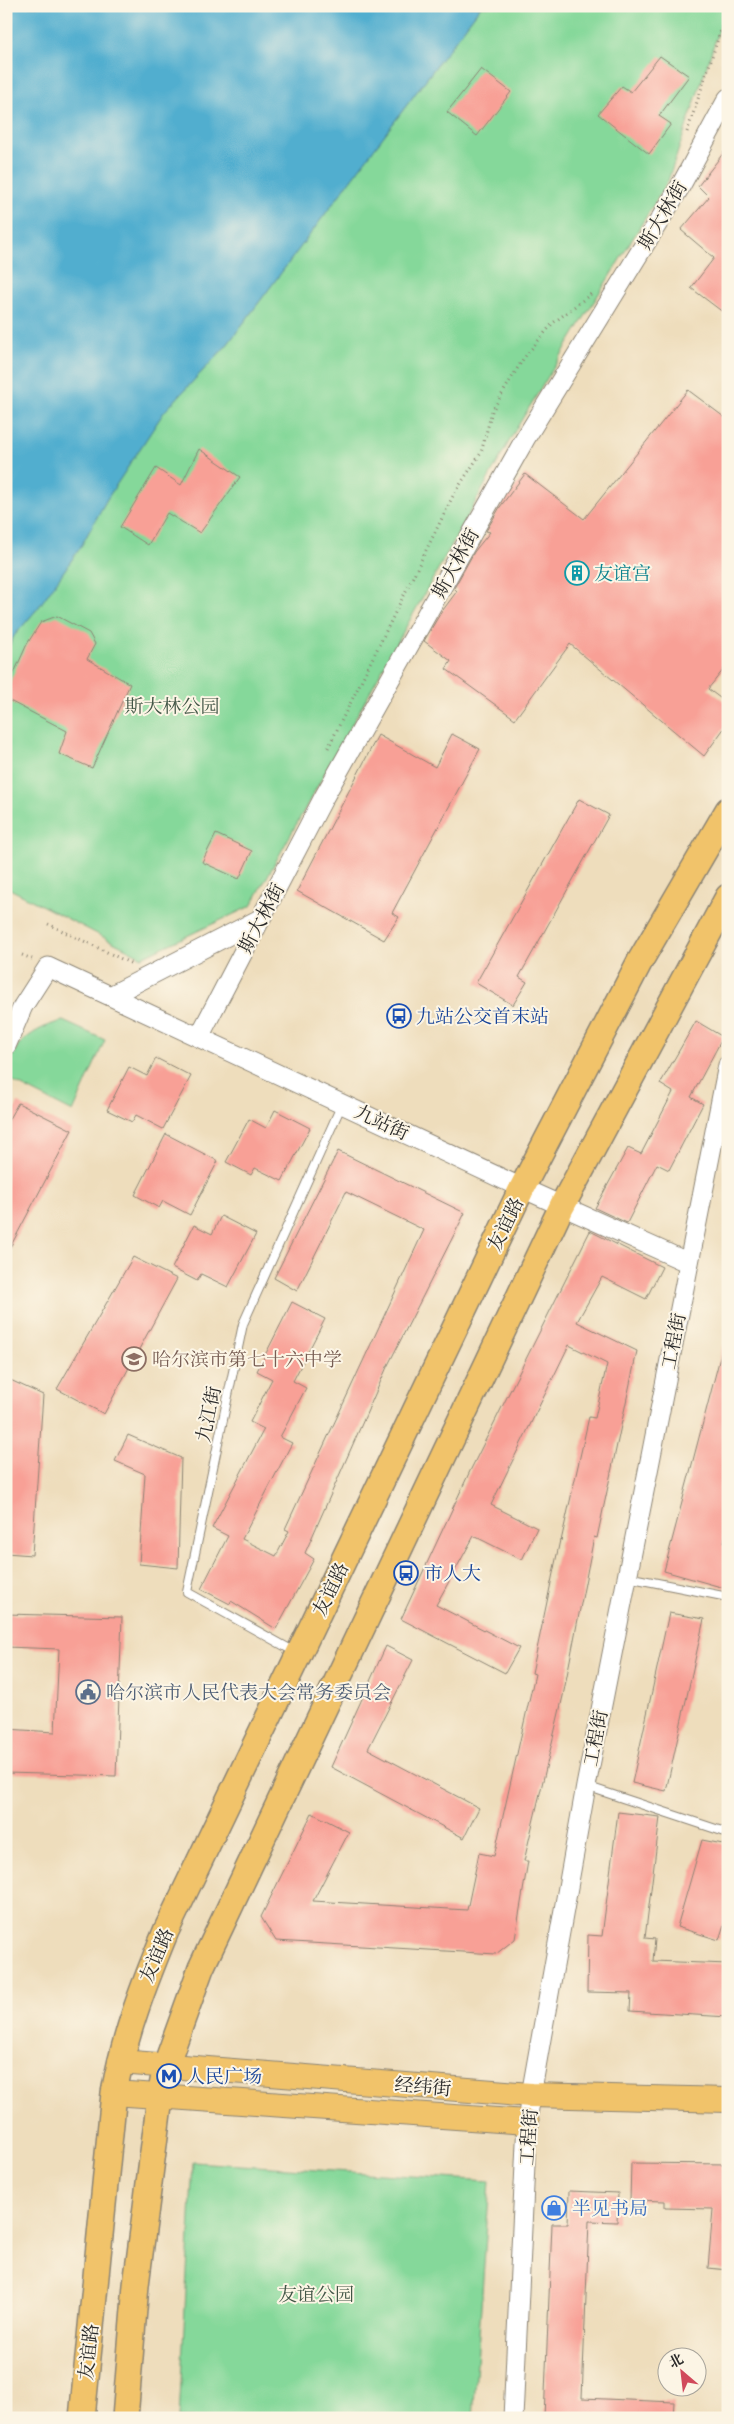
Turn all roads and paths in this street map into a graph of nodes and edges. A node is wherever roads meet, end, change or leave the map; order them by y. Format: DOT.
graph roads {
  1 [pos="728,9"];
  2 [pos="728,98"];
  3 [pos="687,134"];
  4 [pos="592,294"];
  5 [pos="324,756"];
  6 [pos="728,810"];
  7 [pos="728,897"];
  8 [pos="260,919"];
  9 [pos="48,924"];
  10 [pos="134,965"];
  11 [pos="110,996"];
  12 [pos="198,1037"];
  13 [pos="6,1046"];
  14 [pos="728,1065"];
  15 [pos="342,1104"];
  16 [pos="522,1188"];
  17 [pos="562,1206"];
  18 [pos="689,1263"];
  19 [pos="627,1577"];
  20 [pos="728,1597"];
  21 [pos="298,1654"];
  22 [pos="586,1786"];
  23 [pos="728,1833"];
  24 [pos="120,2062"];
  25 [pos="166,2065"];
  26 [pos="114,2093"];
  27 [pos="531,2095"];
  28 [pos="160,2096"];
  29 [pos="728,2100"];
  30 [pos="527,2122"];
  31 [pos="82,2418"];
  32 [pos="125,2418"];
  33 [pos="513,2418"];
  1 -- 3 [label="path"];
  2 -- 8 [label="street, 斯大林街"];
  4 -- 5 [label="path"];
  6 -- 16 [label="highway, 友谊路"];
  7 -- 17 [label="highway"];
  8 -- 11 [label="street"];
  8 -- 12 [label="street, 斯大林街"];
  9 -- 10 [label="path"];
  11 -- 12 [label="street, 九站街"];
  11 -- 13 [label="street, 九站街"];
  12 -- 15 [label="street, 九站街"];
  14 -- 18 [label="street, 工程街"];
  15 -- 16 [label="street, 九站街"];
  15 -- 21 [label="lane, 九江街"];
  16 -- 17 [label="street, 九站街"];
  16 -- 21 [label="highway, 友谊路"];
  17 -- 18 [label="street, 九站街"];
  17 -- 25 [label="highway"];
  18 -- 19 [label="street, 工程街"];
  19 -- 20 [label="lane"];
  19 -- 22 [label="street, 工程街"];
  21 -- 24 [label="highway, 友谊路"];
  22 -- 23 [label="lane"];
  22 -- 27 [label="street, 工程街"];
  24 -- 25 [label="main road, 经纬街"];
  24 -- 26 [label="highway, 友谊路"];
  25 -- 27 [label="main road, 经纬街"];
  25 -- 28 [label="highway"];
  26 -- 28 [label="main road, 经纬街"];
  26 -- 31 [label="highway, 友谊路"];
  27 -- 29 [label="main road, 经纬街"];
  27 -- 30 [label="street, 工程街"];
  28 -- 30 [label="main road, 经纬街"];
  28 -- 32 [label="highway"];
  30 -- 33 [label="street, 工程街"];
}
